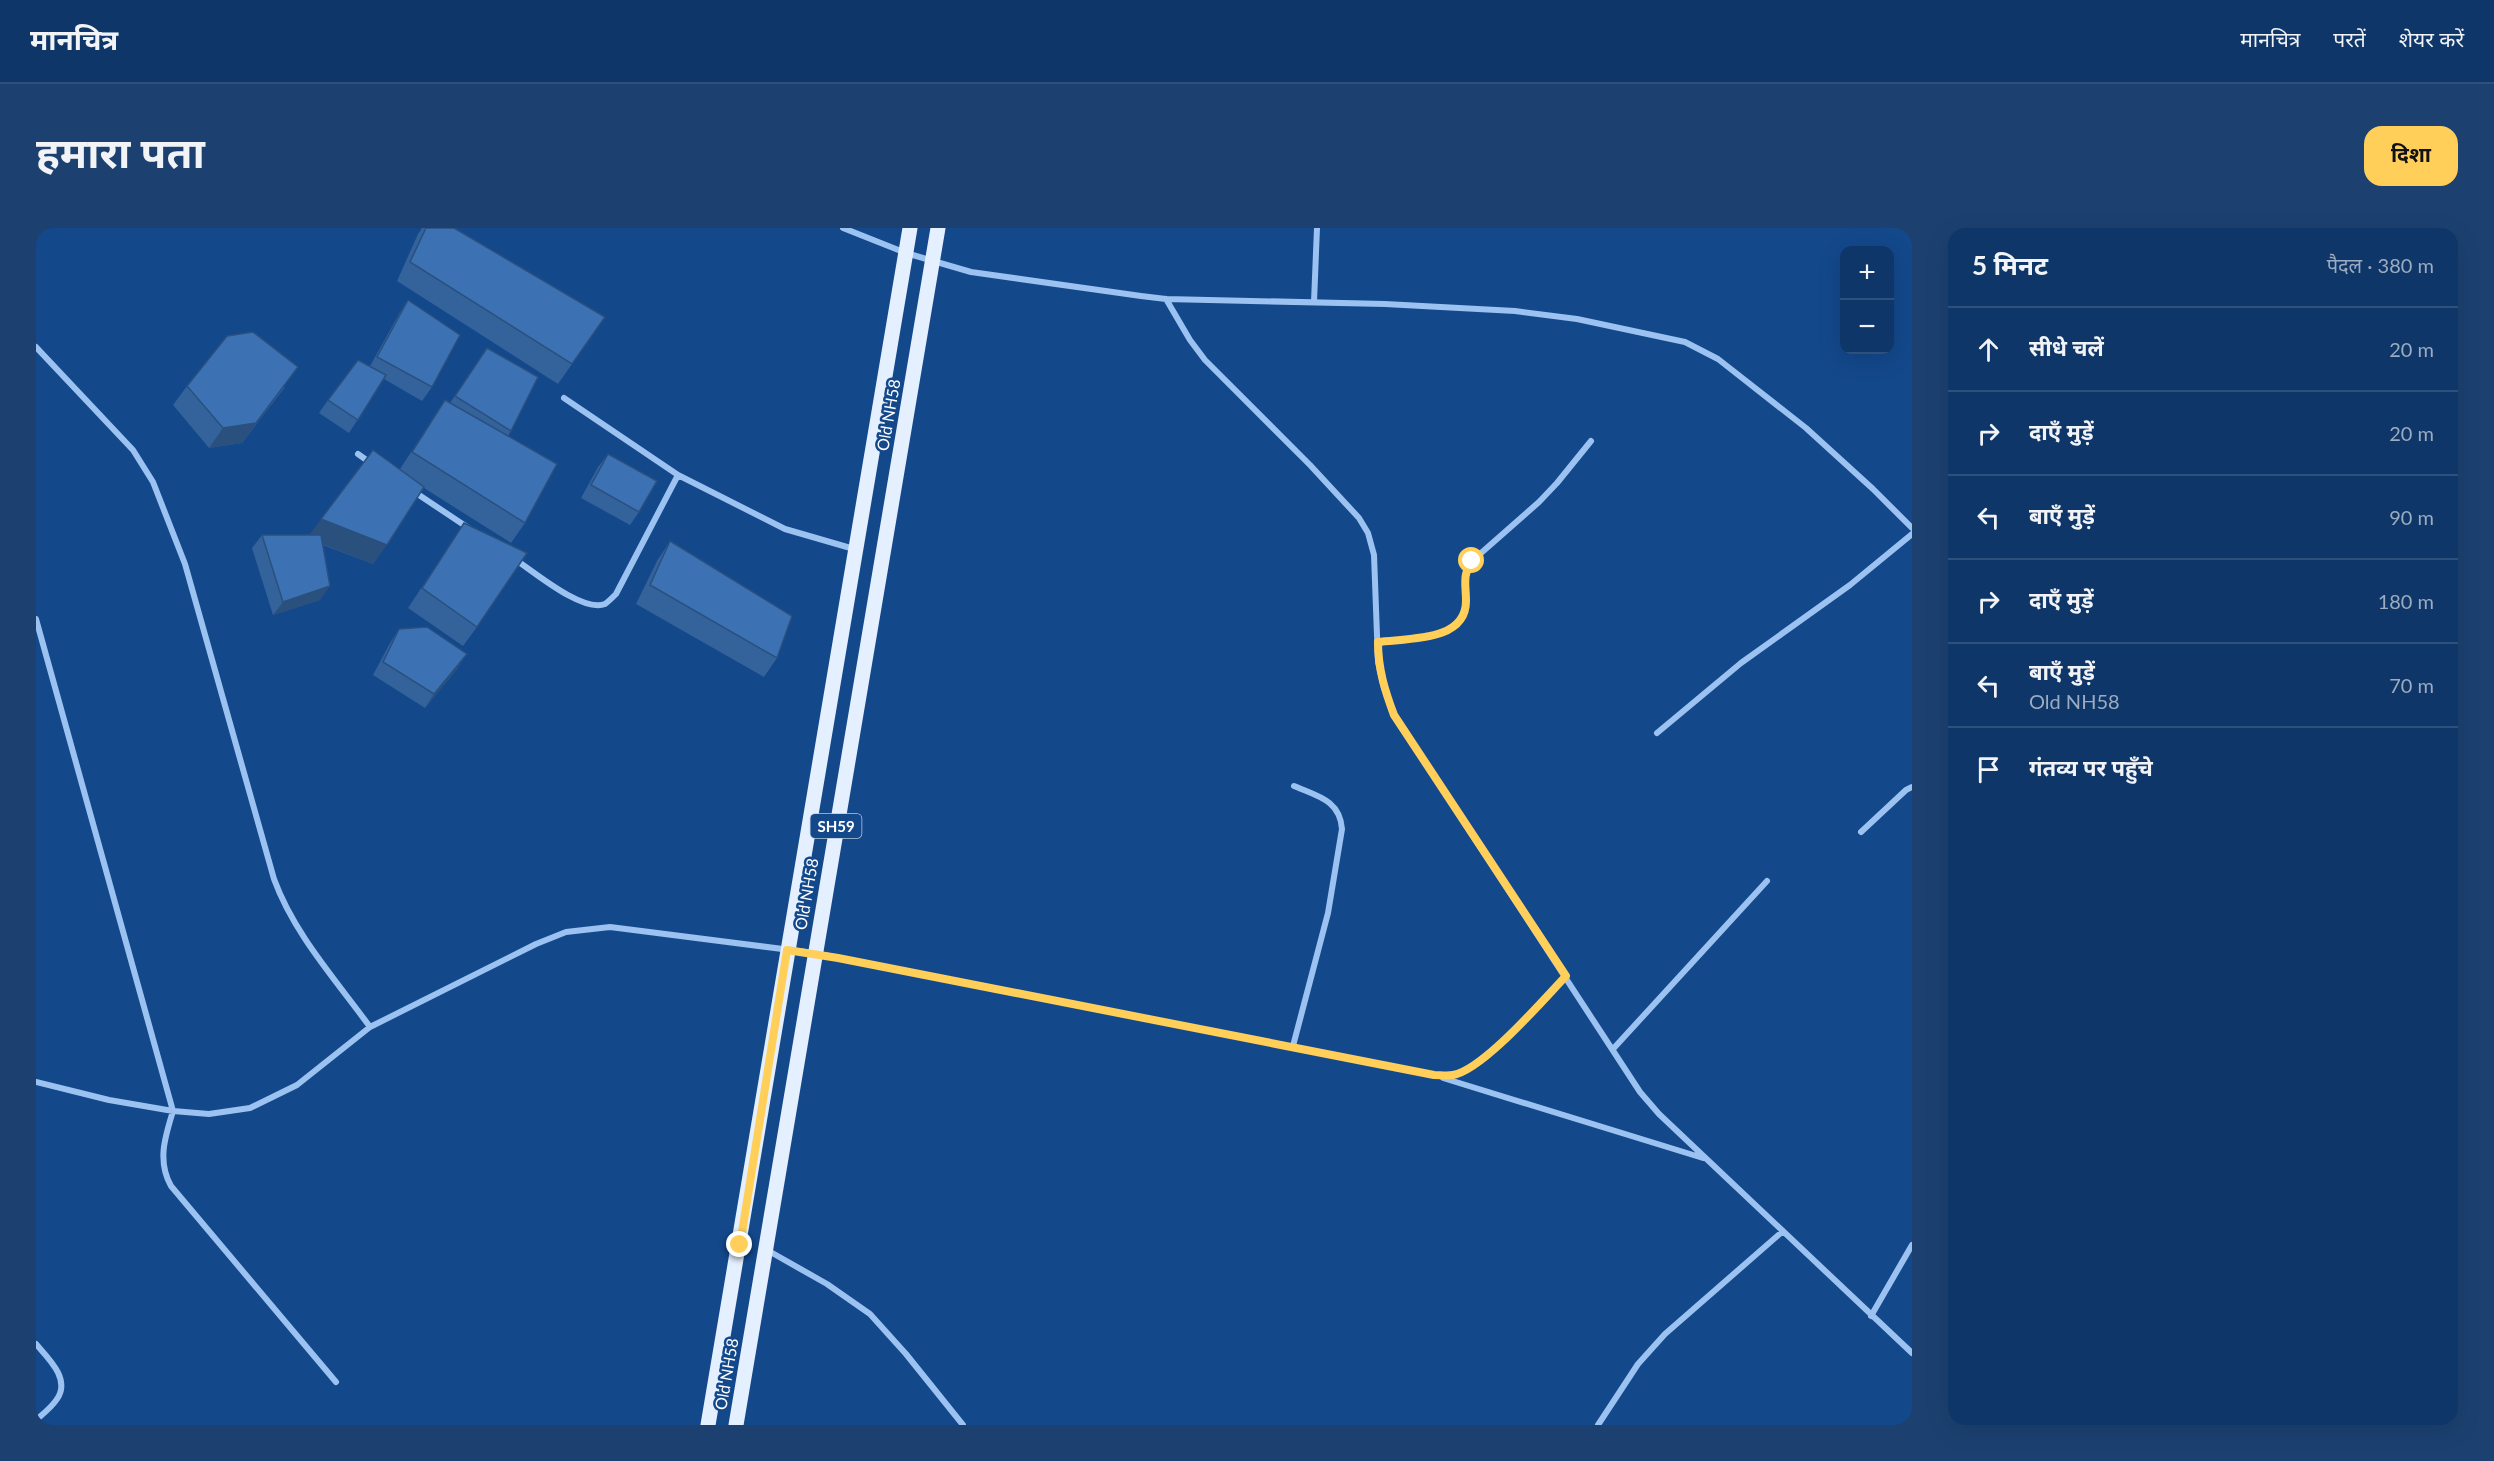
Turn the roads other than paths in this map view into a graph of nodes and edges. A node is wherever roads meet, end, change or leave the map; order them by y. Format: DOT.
graph roads {
  1 [pos="843,228"];
  2 [pos="910,228"];
  3 [pos="938,228"];
  4 [pos="1317,228"];
  5 [pos="906,253"];
  6 [pos="933,261"];
  7 [pos="1166,299"];
  8 [pos="1314,302"];
  9 [pos="36,347"];
  10 [pos="564,398"];
  11 [pos="1591,441"];
  12 [pos="358,454"];
  13 [pos="377,467"];
  14 [pos="678,475"];
  15 [pos="406,487"];
  16 [pos="1912,528"];
  17 [pos="474,532"];
  18 [pos="1912,534"];
  19 [pos="856,549"];
  20 [pos="513,558"];
  21 [pos="36,619"];
  22 [pos="1378,642"];
  23 [pos="1656,733"];
  24 [pos="1294,786"];
  25 [pos="1912,788"];
  26 [pos="1861,832"];
  27 [pos="1767,881"];
  28 [pos="787,950"];
  29 [pos="814,953"];
  30 [pos="1566,976"];
  31 [pos="370,1027"];
  32 [pos="1293,1046"];
  33 [pos="1612,1049"];
  34 [pos="1434,1075"];
  35 [pos="36,1082"];
  36 [pos="173,1111"];
  37 [pos="1706,1160"];
  38 [pos="1783,1231"];
  39 [pos="1912,1245"];
  40 [pos="767,1250"];
  41 [pos="1871,1316"];
  42 [pos="36,1344"];
  43 [pos="1912,1353"];
  44 [pos="336,1382"];
  45 [pos="36,1420"];
  46 [pos="708,1425"];
  47 [pos="735,1425"];
  48 [pos="963,1425"];
  49 [pos="1598,1425"];
  1 -- 5 [label="street"];
  2 -- 5 [label="main road, Old NH58 / SH59"];
  3 -- 6 [label="main road, Old NH58 / SH59"];
  4 -- 8 [label="street"];
  5 -- 6 [label="street"];
  5 -- 19 [label="main road, Old NH58 / SH59"];
  6 -- 7 [label="street"];
  6 -- 29 [label="main road, Old NH58 / SH59"];
  7 -- 8 [label="street"];
  7 -- 22 [label="street"];
  8 -- 16 [label="street"];
  9 -- 31 [label="street"];
  10 -- 14 [label="street"];
  11 -- 22 [label="street"];
  12 -- 13 [label="street"];
  14 -- 19 [label="street"];
  14 -- 20 [label="street"];
  15 -- 17 [label="street"];
  18 -- 23 [label="street"];
  19 -- 28 [label="main road, Old NH58 / SH59"];
  21 -- 36 [label="street"];
  22 -- 30 [label="street"];
  24 -- 32 [label="street"];
  25 -- 26 [label="street"];
  27 -- 33 [label="street"];
  28 -- 29 [label="street"];
  28 -- 31 [label="street"];
  28 -- 46 [label="main road, Old NH58 / SH59"];
  29 -- 32 [label="street"];
  29 -- 40 [label="main road, Old NH58 / SH59"];
  30 -- 33 [label="street"];
  30 -- 34 [label="street"];
  31 -- 36 [label="street"];
  32 -- 34 [label="street"];
  33 -- 37 [label="street"];
  34 -- 37 [label="street"];
  35 -- 36 [label="street"];
  36 -- 44 [label="street"];
  37 -- 38 [label="street"];
  38 -- 41 [label="street"];
  38 -- 49 [label="street"];
  39 -- 41 [label="street"];
  40 -- 47 [label="main road, Old NH58 / SH59"];
  40 -- 48 [label="street"];
  41 -- 43 [label="street"];
  42 -- 45 [label="street"];
}
